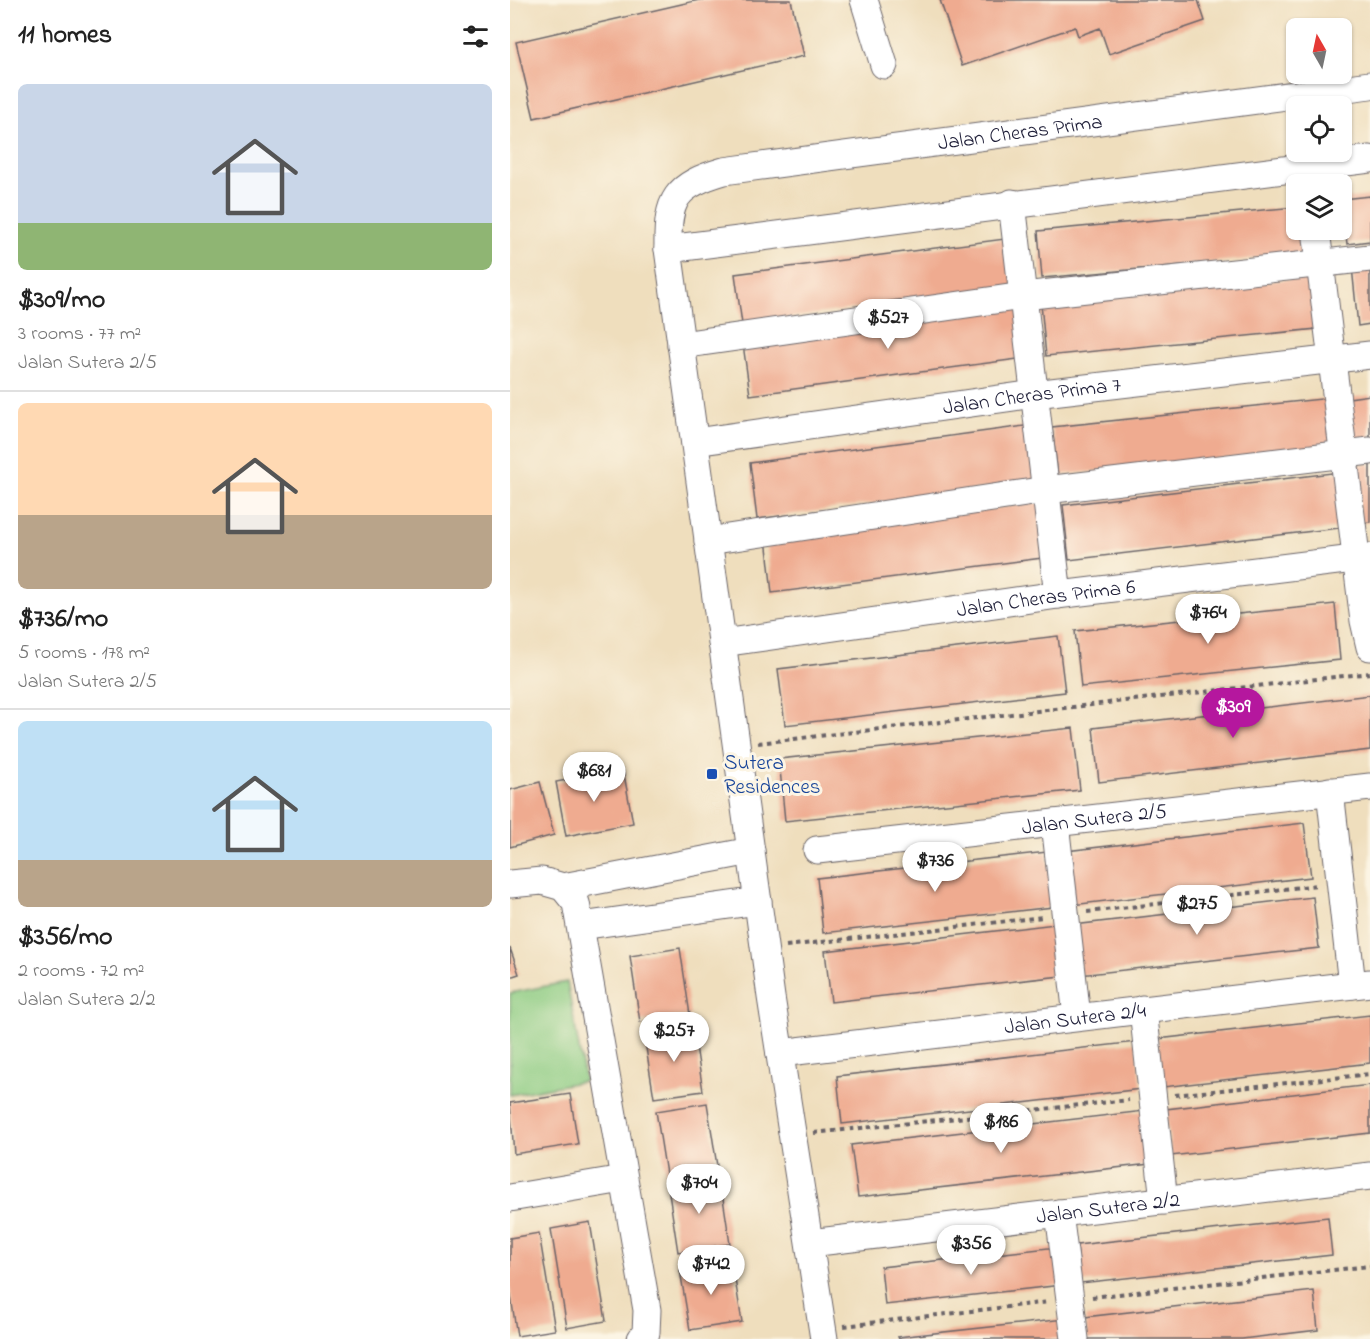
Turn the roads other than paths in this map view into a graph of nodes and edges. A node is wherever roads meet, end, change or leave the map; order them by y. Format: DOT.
graph roads {
  1 [pos="864,0"];
  2 [pos="884,65"];
  3 [pos="1370,85"];
  4 [pos="1370,159"];
  5 [pos="1317,174"];
  6 [pos="1286,178"];
  7 [pos="1012,203"];
  8 [pos="1317,240"];
  9 [pos="668,249"];
  10 [pos="1370,258"];
  11 [pos="1320,264"];
  12 [pos="1023,296"];
  13 [pos="681,345"];
  14 [pos="1370,355"];
  15 [pos="1332,359"];
  16 [pos="1034,394"];
  17 [pos="695,442"];
  18 [pos="1357,452"];
  19 [pos="1046,490"];
  20 [pos="708,541"];
  21 [pos="1363,557"];
  22 [pos="1058,595"];
  23 [pos="722,643"];
  24 [pos="1370,647"];
  25 [pos="1370,787"];
  26 [pos="1330,791"];
  27 [pos="1055,823"];
  28 [pos="817,850"];
  29 [pos="751,851"];
  30 [pos="513,884"];
  31 [pos="564,887"];
  32 [pos="758,901"];
  33 [pos="581,926"];
  34 [pos="1361,984"];
  35 [pos="1143,1010"];
  36 [pos="1077,1017"];
  37 [pos="780,1053"];
  38 [pos="623,1179"];
  39 [pos="1369,1183"];
  40 [pos="510,1198"];
  41 [pos="1164,1201"];
  42 [pos="1059,1213"];
  43 [pos="810,1243"];
  44 [pos="643,1336"];
  45 [pos="824,1339"];
  46 [pos="1075,1339"];
  1 -- 2 [label="street"];
  3 -- 9 [label="street, Jalan Cheras Prima"];
  4 -- 5 [label="street"];
  6 -- 7 [label="street"];
  7 -- 9 [label="street"];
  7 -- 12 [label="street"];
  8 -- 11 [label="street"];
  9 -- 13 [label="street"];
  10 -- 11 [label="street"];
  11 -- 12 [label="street"];
  11 -- 15 [label="street"];
  12 -- 13 [label="street"];
  12 -- 16 [label="street"];
  13 -- 17 [label="street"];
  14 -- 15 [label="street, Jalan Cheras Prima 7"];
  15 -- 16 [label="street, Jalan Cheras Prima 7"];
  15 -- 18 [label="street"];
  16 -- 17 [label="street, Jalan Cheras Prima 7"];
  16 -- 19 [label="street"];
  17 -- 20 [label="street"];
  18 -- 19 [label="street"];
  18 -- 21 [label="street"];
  19 -- 20 [label="street"];
  19 -- 22 [label="street"];
  20 -- 23 [label="street"];
  21 -- 22 [label="street, Jalan Cheras Prima 6"];
  21 -- 24 [label="street"];
  22 -- 23 [label="street, Jalan Cheras Prima 6"];
  23 -- 29 [label="street"];
  25 -- 26 [label="street, Jalan Sutera 2/5"];
  26 -- 27 [label="street, Jalan Sutera 2/5"];
  26 -- 34 [label="street"];
  27 -- 28 [label="street, Jalan Sutera 2/5"];
  27 -- 36 [label="street"];
  29 -- 31 [label="street"];
  29 -- 32 [label="street"];
  30 -- 31 [label="street"];
  31 -- 33 [label="street"];
  32 -- 33 [label="street"];
  32 -- 37 [label="street"];
  33 -- 38 [label="street"];
  34 -- 35 [label="street, Jalan Sutera 2/4"];
  35 -- 36 [label="street, Jalan Sutera 2/4"];
  35 -- 41 [label="street"];
  36 -- 37 [label="street, Jalan Sutera 2/4"];
  37 -- 43 [label="street"];
  38 -- 40 [label="street"];
  38 -- 44 [label="street"];
  39 -- 41 [label="street, Jalan Sutera 2/2"];
  41 -- 42 [label="street, Jalan Sutera 2/2"];
  42 -- 43 [label="street, Jalan Sutera 2/2"];
  42 -- 46 [label="street"];
  43 -- 45 [label="street"];
}
